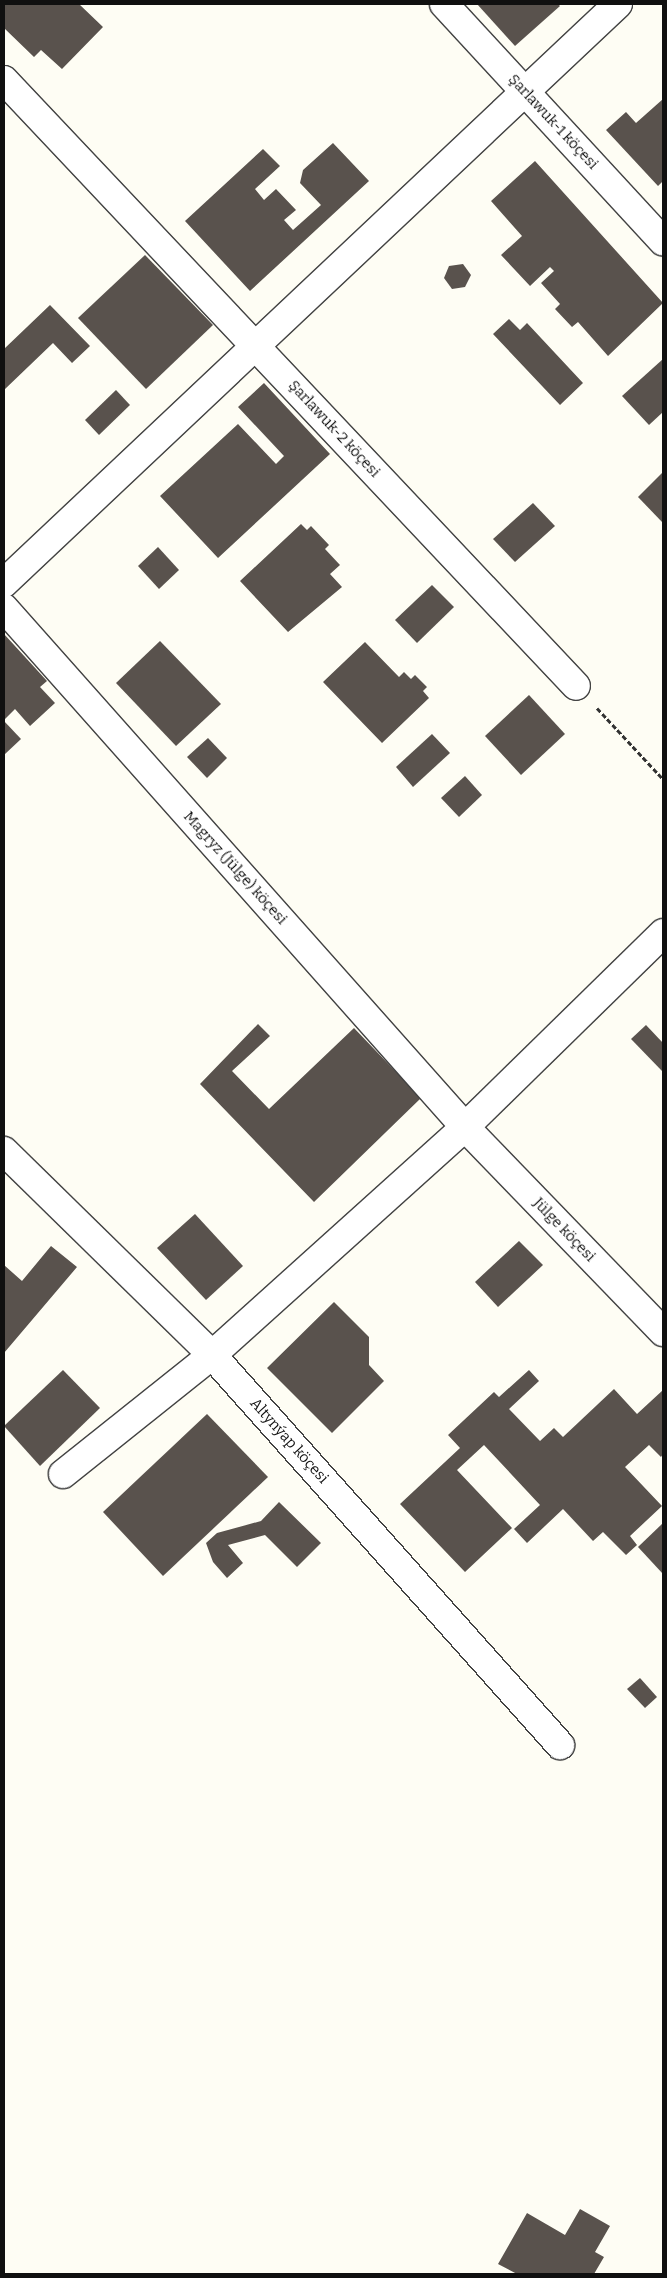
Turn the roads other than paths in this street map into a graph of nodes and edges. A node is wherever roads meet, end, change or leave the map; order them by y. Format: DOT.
graph roads {
  1 [pos="444,4"];
  2 [pos="618,4"];
  3 [pos="4,80"];
  4 [pos="525,92"];
  5 [pos="663,241"];
  6 [pos="255,344"];
  7 [pos="4,584"];
  8 [pos="4,608"];
  9 [pos="576,686"];
  10 [pos="663,933"];
  11 [pos="465,1127"];
  12 [pos="4,1151"];
  13 [pos="663,1332"];
  14 [pos="212,1354"];
  15 [pos="63,1474"];
  16 [pos="560,1745"];
  1 -- 4 [label="street, Şarlawuk-1 köçesi"];
  2 -- 4 [label="street"];
  3 -- 6 [label="street, Şarlawuk-2 köçesi"];
  4 -- 5 [label="street, Şarlawuk-1 köçesi"];
  4 -- 6 [label="street"];
  6 -- 7 [label="street"];
  6 -- 9 [label="street, Şarlawuk-2 köçesi"];
  8 -- 11 [label="street, Magryz (Jülge) köçesi"];
  10 -- 11 [label="street"];
  11 -- 13 [label="street, Jülge köçesi"];
  11 -- 14 [label="street"];
  12 -- 14 [label="street, Altynýap köçesi"];
  14 -- 15 [label="street"];
  14 -- 16 [label="street, Altynýap köçesi"];
}
